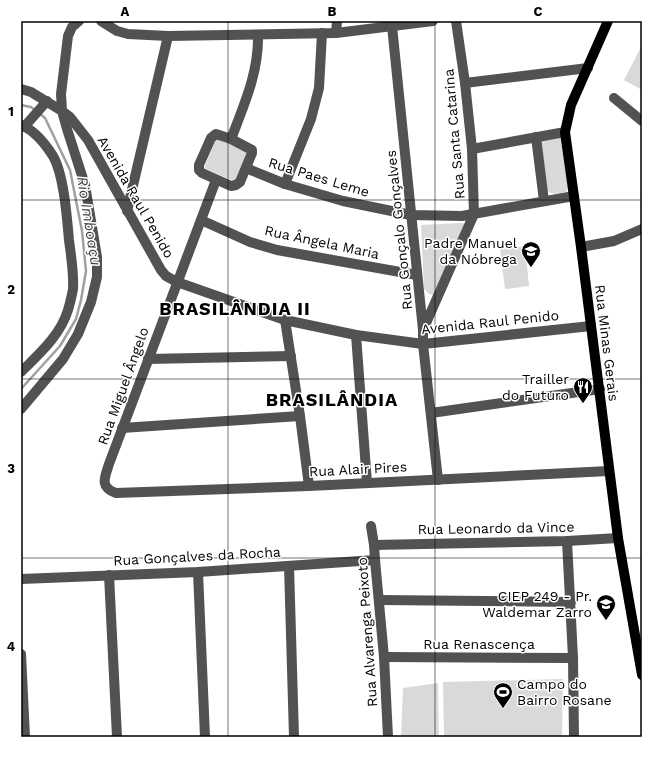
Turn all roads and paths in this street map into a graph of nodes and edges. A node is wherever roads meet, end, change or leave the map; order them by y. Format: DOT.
graph roads {
  1 [pos="79,21"];
  2 [pos="101,21"];
  3 [pos="337,21"];
  4 [pos="433,21"];
  5 [pos="456,21"];
  6 [pos="608,21"];
  7 [pos="392,26"];
  8 [pos="322,33"];
  9 [pos="336,33"];
  10 [pos="258,35"];
  11 [pos="168,36"];
  12 [pos="588,68"];
  13 [pos="465,83"];
  14 [pos="21,89"];
  15 [pos="614,98"];
  16 [pos="44,104"];
  17 [pos="62,111"];
  18 [pos="642,121"];
  19 [pos="25,124"];
  20 [pos="565,132"];
  21 [pos="536,137"];
  22 [pos="231,139"];
  23 [pos="472,149"];
  24 [pos="246,168"];
  25 [pos="216,180"];
  26 [pos="285,184"];
  27 [pos="574,196"];
  28 [pos="544,201"];
  29 [pos="127,211"];
  30 [pos="474,214"];
  31 [pos="411,216"];
  32 [pos="201,220"];
  33 [pos="642,229"];
  34 [pos="581,247"];
  35 [pos="417,275"];
  36 [pos="176,282"];
  37 [pos="286,320"];
  38 [pos="591,326"];
  39 [pos="423,330"];
  40 [pos="356,335"];
  41 [pos="423,344"];
  42 [pos="291,356"];
  43 [pos="148,359"];
  44 [pos="21,372"];
  45 [pos="600,389"];
  46 [pos="21,409"];
  47 [pos="431,413"];
  48 [pos="300,416"];
  49 [pos="122,428"];
  50 [pos="609,470"];
  51 [pos="438,480"];
  52 [pos="367,483"];
  53 [pos="308,486"];
  54 [pos="109,491"];
  55 [pos="371,526"];
  56 [pos="618,538"];
  57 [pos="567,541"];
  58 [pos="374,545"];
  59 [pos="375,560"];
  60 [pos="289,566"];
  61 [pos="198,572"];
  62 [pos="109,574"];
  63 [pos="21,579"];
  64 [pos="379,600"];
  65 [pos="571,602"];
  66 [pos="21,654"];
  67 [pos="384,657"];
  68 [pos="574,658"];
  69 [pos="642,675"];
  70 [pos="25,737"];
  71 [pos="117,737"];
  72 [pos="205,737"];
  73 [pos="294,737"];
  74 [pos="388,737"];
  75 [pos="574,737"];
  1 -- 17 [label="street"];
  2 -- 11 [label="street"];
  3 -- 9 [label="street"];
  4 -- 7 [label="street"];
  5 -- 13 [label="street, Rua Santa Catarina"];
  6 -- 12 [label="main road, Rua Minas Gerais"];
  7 -- 9 [label="street"];
  7 -- 31 [label="street, Rua Gonçalo Gonçalves"];
  8 -- 9 [label="street"];
  8 -- 10 [label="street"];
  8 -- 26 [label="street"];
  10 -- 11 [label="street"];
  10 -- 22 [label="street"];
  11 -- 29 [label="street"];
  12 -- 13 [label="street"];
  12 -- 20 [label="main road, Rua Minas Gerais"];
  13 -- 23 [label="street, Rua Santa Catarina"];
  14 -- 16 [label="street, Avenida Raul Penido"];
  15 -- 18 [label="street"];
  16 -- 17 [label="street, Avenida Raul Penido"];
  16 -- 19 [label="street"];
  17 -- 29 [label="street, Avenida Raul Penido"];
  17 -- 46 [label="street"];
  19 -- 44 [label="street"];
  20 -- 21 [label="street"];
  20 -- 27 [label="main road, Rua Minas Gerais"];
  21 -- 23 [label="street"];
  21 -- 28 [label="street"];
  22 -- 24 [label="street"];
  22 -- 25 [label="street"];
  23 -- 30 [label="street, Rua Santa Catarina"];
  24 -- 25 [label="street"];
  24 -- 26 [label="street, Rua Paes Leme"];
  25 -- 32 [label="street, Rua Miguel Ângelo"];
  26 -- 31 [label="street, Rua Paes Leme"];
  27 -- 28 [label="street, Rua Paes Leme"];
  27 -- 34 [label="main road, Rua Minas Gerais"];
  28 -- 30 [label="street, Rua Paes Leme"];
  29 -- 36 [label="street, Avenida Raul Penido"];
  30 -- 31 [label="street, Rua Paes Leme"];
  30 -- 39 [label="street, Rua Santa Catarina"];
  31 -- 35 [label="street, Rua Gonçalo Gonçalves"];
  32 -- 35 [label="street, Rua Ângela Maria"];
  32 -- 36 [label="street, Rua Miguel Ângelo"];
  33 -- 34 [label="street"];
  34 -- 38 [label="main road, Rua Minas Gerais"];
  35 -- 39 [label="street, Rua Gonçalo Gonçalves"];
  36 -- 37 [label="street, Avenida Raul Penido"];
  36 -- 43 [label="street, Rua Miguel Ângelo"];
  37 -- 40 [label="street, Avenida Raul Penido"];
  37 -- 42 [label="street"];
  38 -- 41 [label="street, Avenida Raul Penido"];
  38 -- 45 [label="main road, Rua Minas Gerais"];
  39 -- 41 [label="street, Rua Gonçalo Gonçalves"];
  40 -- 41 [label="street, Avenida Raul Penido"];
  40 -- 52 [label="street"];
  41 -- 47 [label="street, Rua Gonçalo Gonçalves"];
  42 -- 43 [label="street"];
  42 -- 48 [label="street"];
  43 -- 49 [label="street, Rua Miguel Ângelo"];
  45 -- 47 [label="street"];
  45 -- 50 [label="main road, Rua Minas Gerais"];
  47 -- 51 [label="street, Rua Gonçalo Gonçalves"];
  48 -- 49 [label="street"];
  48 -- 53 [label="street"];
  49 -- 54 [label="street, Rua Miguel Ângelo"];
  50 -- 51 [label="street, Rua Alair Pires"];
  50 -- 56 [label="main road, Rua Minas Gerais"];
  51 -- 52 [label="street, Rua Alair Pires"];
  52 -- 53 [label="street, Rua Alair Pires"];
  53 -- 54 [label="street, Rua Alair Pires"];
  55 -- 58 [label="street, Rua Alvarenga Peixoto"];
  56 -- 57 [label="street, Rua Leonardo da Vince"];
  56 -- 69 [label="main road, Rua Minas Gerais"];
  57 -- 58 [label="street, Rua Leonardo da Vince"];
  57 -- 65 [label="street"];
  58 -- 59 [label="street, Rua Alvarenga Peixoto"];
  59 -- 60 [label="street, Rua Gonçalves da Rocha"];
  59 -- 64 [label="street, Rua Alvarenga Peixoto"];
  60 -- 61 [label="street, Rua Gonçalves da Rocha"];
  60 -- 73 [label="street"];
  61 -- 62 [label="street, Rua Gonçalves da Rocha"];
  61 -- 72 [label="street"];
  62 -- 63 [label="street, Rua Gonçalves da Rocha"];
  62 -- 71 [label="street"];
  64 -- 65 [label="street"];
  64 -- 67 [label="street, Rua Alvarenga Peixoto"];
  65 -- 68 [label="street"];
  66 -- 70 [label="street"];
  67 -- 68 [label="street, Rua Renascença"];
  67 -- 74 [label="street, Rua Alvarenga Peixoto"];
  68 -- 75 [label="street"];
}
